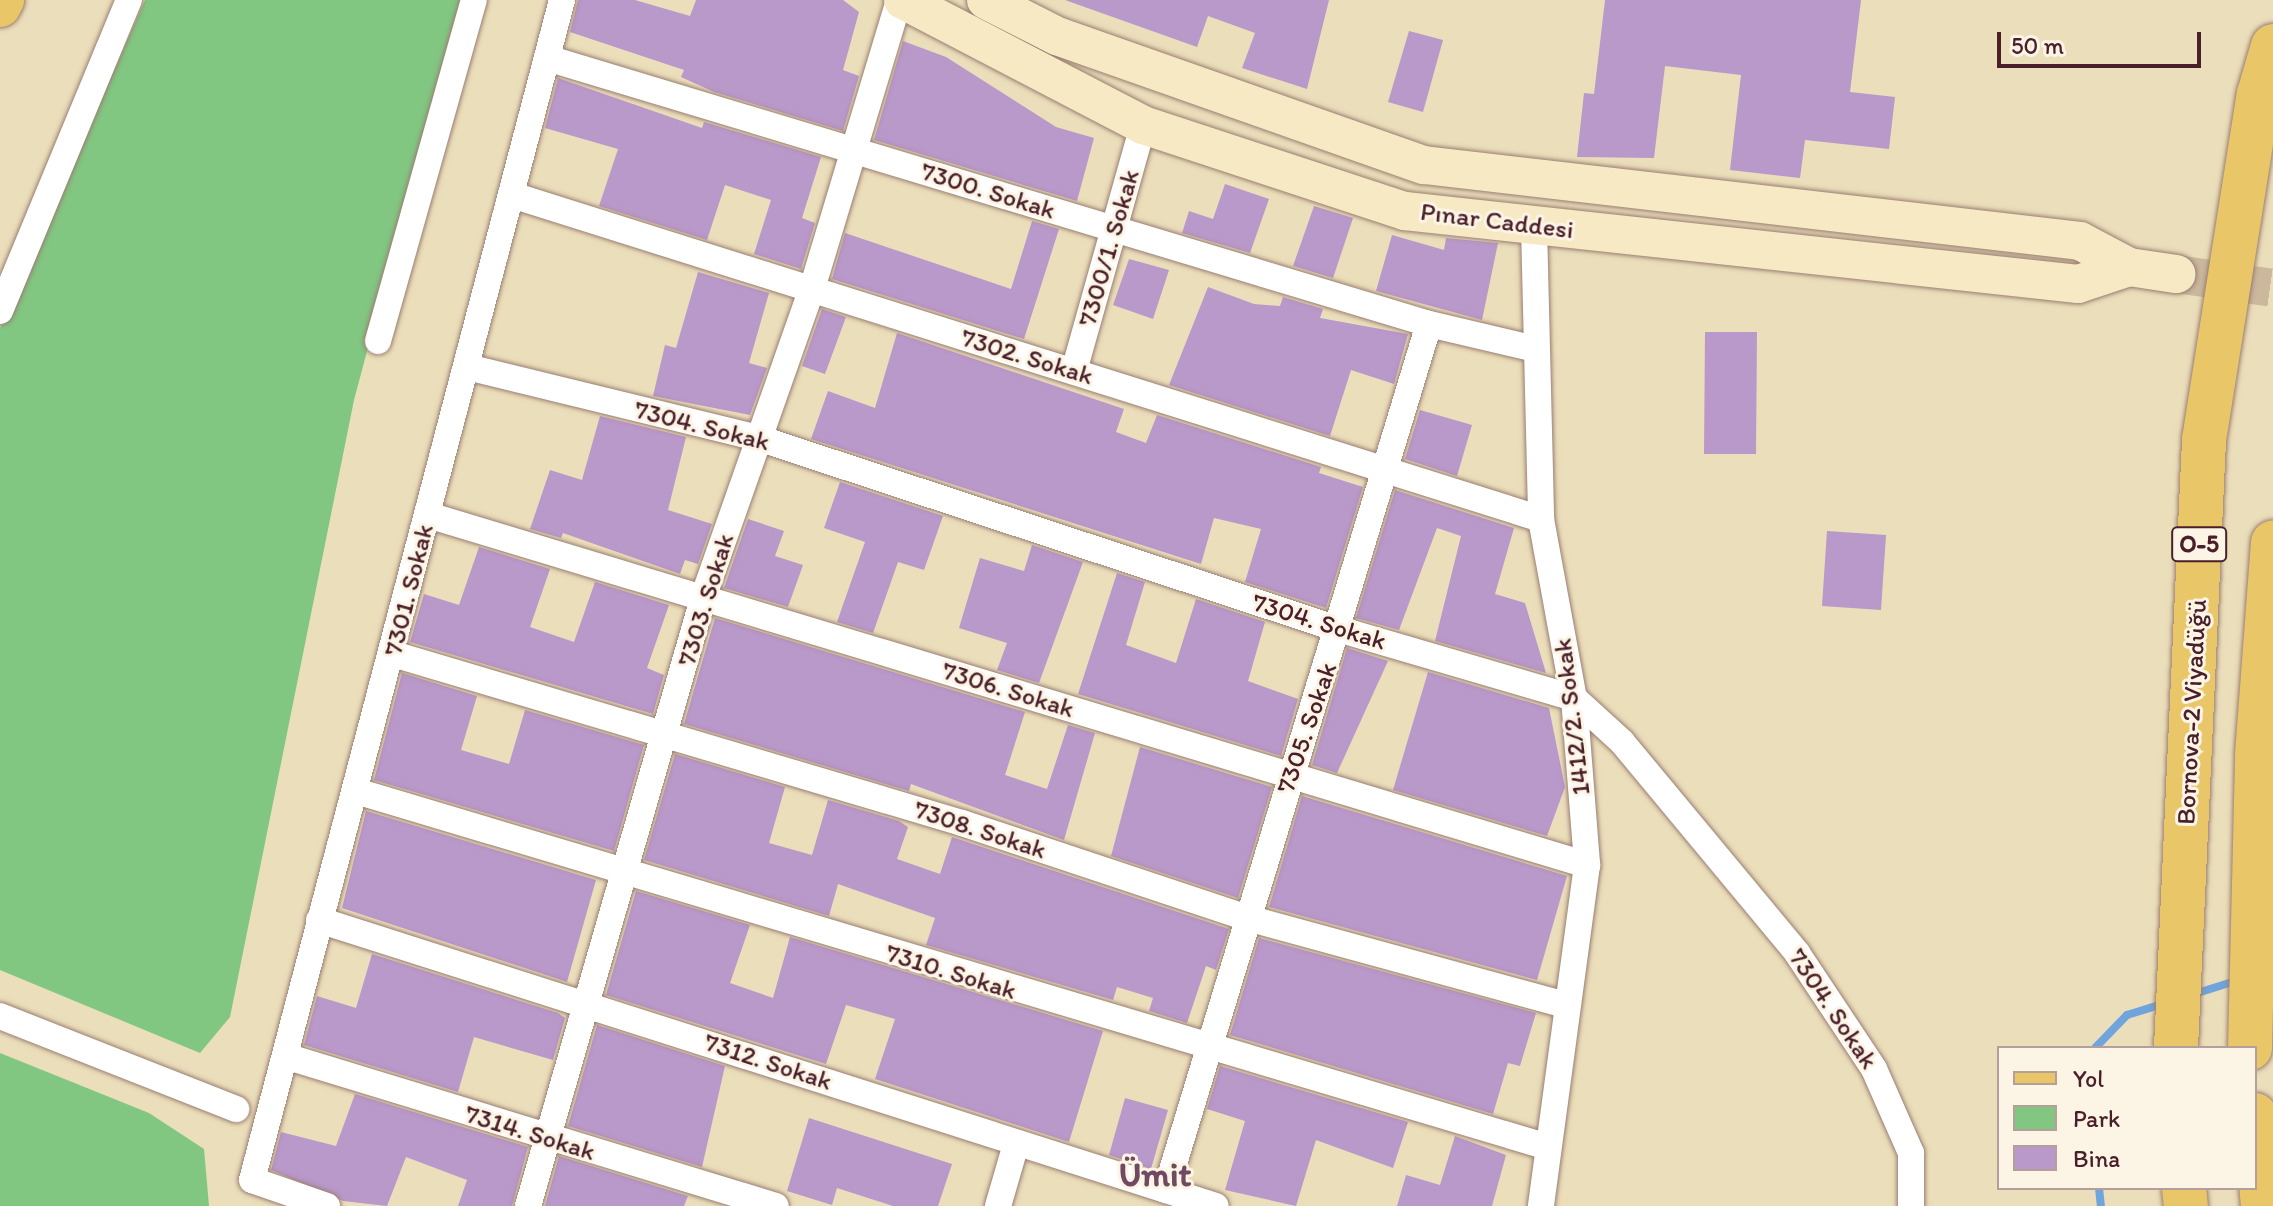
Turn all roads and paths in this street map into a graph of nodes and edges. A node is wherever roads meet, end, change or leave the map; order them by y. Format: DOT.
graph roads {
  1 [pos="3,0"];
  2 [pos="129,0"];
  3 [pos="474,0"];
  4 [pos="562,0"];
  5 [pos="901,0"];
  6 [pos="986,0"];
  7 [pos="0,6"];
  8 [pos="2273,46"];
  9 [pos="547,58"];
  10 [pos="1143,125"];
  11 [pos="853,151"];
  12 [pos="512,195"];
  13 [pos="1534,226"];
  14 [pos="1117,230"];
  15 [pos="2129,267"];
  16 [pos="2176,274"];
  17 [pos="811,292"];
  18 [pos="0,311"];
  19 [pos="1429,324"];
  20 [pos="378,341"];
  21 [pos="1536,349"];
  22 [pos="467,367"];
  23 [pos="1074,371"];
  24 [pos="758,438"];
  25 [pos="1384,471"];
  26 [pos="428,515"];
  27 [pos="1541,519"];
  28 [pos="2273,543"];
  29 [pos="704,595"];
  30 [pos="1341,630"];
  31 [pos="393,654"];
  32 [pos="1574,698"];
  33 [pos="667,734"];
  34 [pos="1288,779"];
  35 [pos="356,791"];
  36 [pos="1587,865"];
  37 [pos="625,873"];
  38 [pos="1244,917"];
  39 [pos="319,920"];
  40 [pos="590,1003"];
  41 [pos="1566,1005"];
  42 [pos="0,1016"];
  43 [pos="2176,1046"];
  44 [pos="2250,1046"];
  45 [pos="1203,1048"];
  46 [pos="285,1056"];
  47 [pos="236,1109"];
  48 [pos="2257,1138"];
  49 [pos="549,1139"];
  50 [pos="1016,1144"];
  51 [pos="1548,1147"];
  52 [pos="1166,1190"];
  53 [pos="1204,1204"];
  54 [pos="327,1206"];
  55 [pos="528,1206"];
  56 [pos="776,1206"];
  57 [pos="998,1206"];
  58 [pos="1541,1206"];
  59 [pos="1911,1206"];
  60 [pos="2263,1206"];
  1 -- 7 [label="main road"];
  2 -- 18 [label="street"];
  3 -- 20 [label="street"];
  4 -- 9 [label="street, 7301. Sokak"];
  5 -- 10 [label="main road, Pınar Caddesi"];
  5 -- 11 [label="street, 7303. Sokak"];
  6 -- 15 [label="main road, Pınar Caddesi"];
  8 -- 43 [label="highway, Bornova-2 Viyadüğü / O-5, bridge"];
  9 -- 11 [label="street, 7300. Sokak"];
  9 -- 12 [label="street, 7301. Sokak"];
  10 -- 13 [label="main road, Pınar Caddesi"];
  10 -- 14 [label="street, 7300/1. Sokak"];
  11 -- 14 [label="street, 7300. Sokak"];
  11 -- 17 [label="street, 7303. Sokak"];
  12 -- 17 [label="street, 7302. Sokak"];
  12 -- 22 [label="street, 7301. Sokak"];
  13 -- 15 [label="main road, Pınar Caddesi"];
  13 -- 21 [label="street, 1412/2. Sokak"];
  14 -- 19 [label="street, 7300. Sokak"];
  14 -- 23 [label="street, 7300/1. Sokak"];
  15 -- 16 [label="main road, Pınar Caddesi"];
  17 -- 23 [label="street, 7302. Sokak"];
  17 -- 24 [label="street, 7303. Sokak"];
  19 -- 21 [label="street"];
  19 -- 25 [label="street, 7305. Sokak"];
  21 -- 27 [label="street, 1412/2. Sokak"];
  22 -- 24 [label="street, 7304. Sokak"];
  22 -- 26 [label="street, 7301. Sokak"];
  23 -- 25 [label="street, 7302. Sokak"];
  24 -- 29 [label="street, 7303. Sokak"];
  24 -- 30 [label="street, 7304. Sokak"];
  25 -- 27 [label="street, 7302. Sokak"];
  25 -- 30 [label="street, 7305. Sokak"];
  26 -- 29 [label="street, 7306. Sokak"];
  26 -- 31 [label="street, 7301. Sokak"];
  27 -- 32 [label="street, 1412/2. Sokak"];
  28 -- 44 [label="highway"];
  29 -- 33 [label="street, 7303. Sokak"];
  29 -- 34 [label="street, 7306. Sokak"];
  30 -- 32 [label="street, 7304. Sokak"];
  30 -- 34 [label="street, 7305. Sokak"];
  31 -- 33 [label="street, 7308. Sokak"];
  31 -- 35 [label="street, 7301. Sokak"];
  32 -- 36 [label="street, 1412/2. Sokak"];
  32 -- 59 [label="street, 7304. Sokak"];
  33 -- 37 [label="street, 7303. Sokak"];
  33 -- 38 [label="street, 7308. Sokak"];
  34 -- 36 [label="street, 7306. Sokak"];
  34 -- 38 [label="street, 7305. Sokak"];
  35 -- 37 [label="street, 7310. Sokak"];
  35 -- 39 [label="street, 7301. Sokak"];
  36 -- 41 [label="street, 1412/2. Sokak"];
  37 -- 40 [label="street, 7303. Sokak"];
  37 -- 45 [label="street, 7310. Sokak"];
  38 -- 41 [label="street, 7308. Sokak"];
  38 -- 45 [label="street, 7305. Sokak"];
  39 -- 40 [label="street, 7312. Sokak"];
  39 -- 46 [label="street, 7301. Sokak"];
  40 -- 49 [label="street, 7303. Sokak"];
  40 -- 50 [label="street, 7312. Sokak"];
  41 -- 51 [label="street, 1412/2. Sokak"];
  42 -- 47 [label="street"];
  45 -- 51 [label="street, 7310. Sokak"];
  45 -- 52 [label="street, 7305. Sokak"];
  46 -- 49 [label="street, 7314. Sokak"];
  46 -- 54 [label="street, 7301. Sokak"];
  48 -- 60 [label="highway"];
  49 -- 55 [label="street, 7303. Sokak"];
  49 -- 56 [label="street, 7314. Sokak"];
  50 -- 52 [label="street, 7312. Sokak"];
  50 -- 57 [label="street"];
  51 -- 58 [label="street, 1412/2. Sokak"];
  52 -- 53 [label="street, 7312. Sokak"];
}
